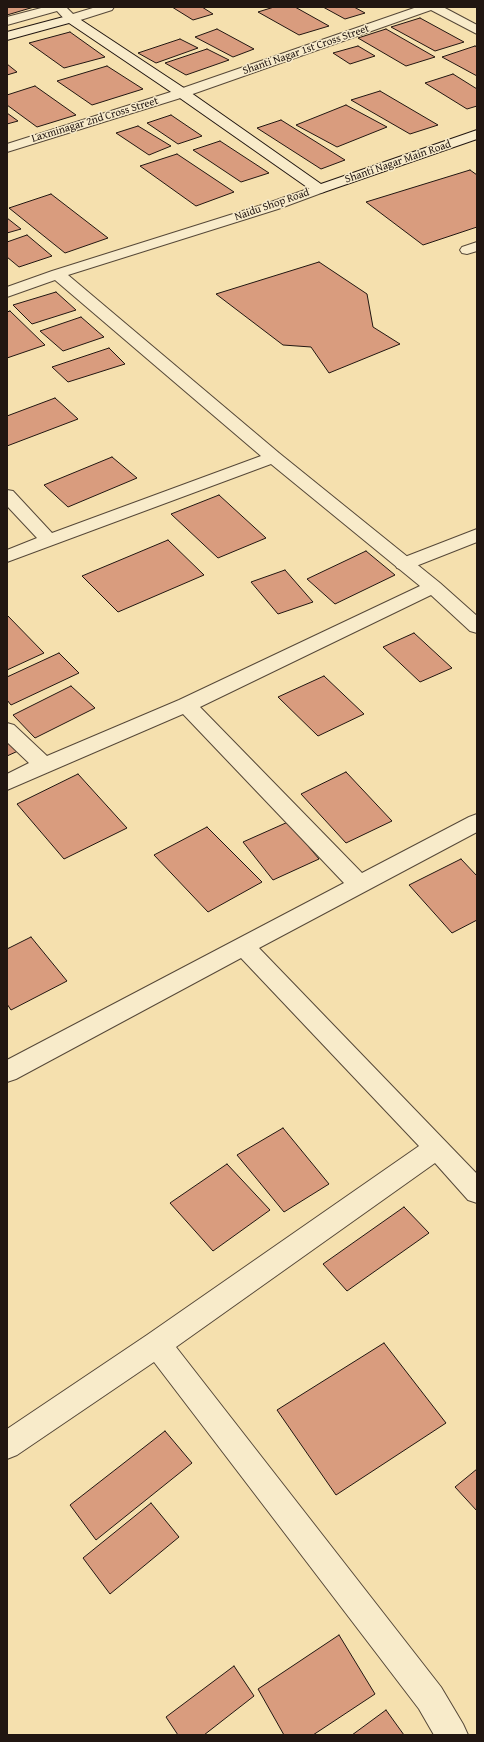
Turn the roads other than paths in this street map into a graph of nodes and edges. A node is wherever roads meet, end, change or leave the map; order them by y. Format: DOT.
graph roads {
  1 [pos="59,7"];
  2 [pos="108,7"];
  3 [pos="429,7"];
  4 [pos="434,7"];
  5 [pos="71,19"];
  6 [pos="7,21"];
  7 [pos="477,30"];
  8 [pos="7,36"];
  9 [pos="182,93"];
  10 [pos="477,134"];
  11 [pos="7,148"];
  12 [pos="319,189"];
  13 [pos="57,274"];
  14 [pos="7,292"];
  15 [pos="273,457"];
  16 [pos="7,495"];
  17 [pos="477,535"];
  18 [pos="49,540"];
  19 [pos="7,556"];
  20 [pos="404,564"];
  21 [pos="433,587"];
  22 [pos="477,626"];
  23 [pos="186,705"];
  24 [pos="7,730"];
  25 [pos="44,765"];
  26 [pos="7,783"];
  27 [pos="477,822"];
  28 [pos="359,884"];
  29 [pos="243,946"];
  30 [pos="7,1072"];
  31 [pos="438,1148"];
  32 [pos="477,1192"];
  33 [pos="157,1344"];
  34 [pos="7,1445"];
  35 [pos="452,1735"];
  1 -- 5 [label="street, Naidu Shop Road"];
  1 -- 6 [label="street"];
  2 -- 5 [label="street"];
  3 -- 9 [label="street, Shanti Nagar 1st Cross Street"];
  4 -- 7 [label="street"];
  5 -- 8 [label="street"];
  5 -- 9 [label="street, Naidu Shop Road"];
  9 -- 11 [label="street, Laxminagar 2nd Cross Street"];
  9 -- 12 [label="street, Naidu Shop Road"];
  10 -- 12 [label="street, Shanti Nagar Main Road"];
  12 -- 13 [label="street, Naidu Shop Road"];
  13 -- 14 [label="street, Naidu Shop Road"];
  13 -- 15 [label="street"];
  15 -- 18 [label="street"];
  15 -- 20 [label="street"];
  16 -- 18 [label="street"];
  17 -- 20 [label="street"];
  18 -- 19 [label="street"];
  20 -- 21 [label="street"];
  21 -- 22 [label="street"];
  21 -- 23 [label="street"];
  23 -- 25 [label="street"];
  23 -- 28 [label="street"];
  24 -- 25 [label="street"];
  25 -- 26 [label="street"];
  27 -- 28 [label="street"];
  28 -- 29 [label="street"];
  29 -- 30 [label="street"];
  29 -- 31 [label="street"];
  31 -- 32 [label="street"];
  31 -- 33 [label="street"];
  33 -- 34 [label="street"];
  33 -- 35 [label="street"];
}
